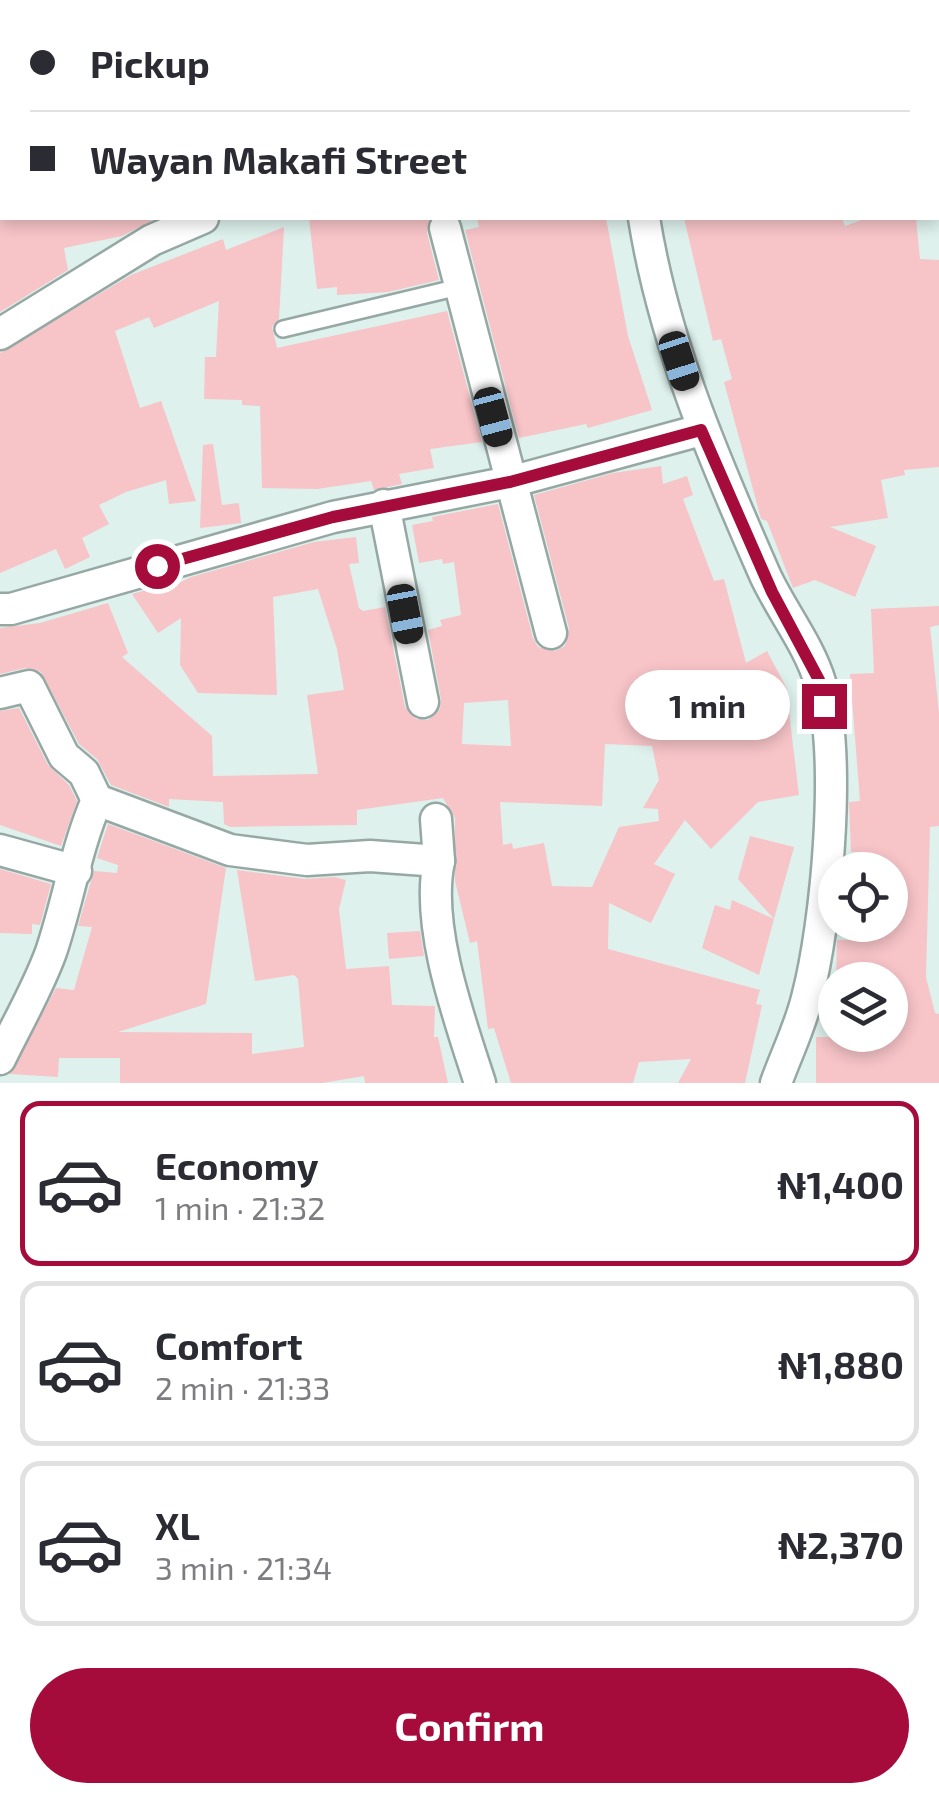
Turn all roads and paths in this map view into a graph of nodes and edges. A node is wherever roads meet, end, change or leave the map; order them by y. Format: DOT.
graph roads {
  1 [pos="199,220"];
  2 [pos="644,220"];
  3 [pos="445,228"];
  4 [pos="459,287"];
  5 [pos="283,329"];
  6 [pos="0,334"];
  7 [pos="701,430"];
  8 [pos="510,482"];
  9 [pos="384,505"];
  10 [pos="0,609"];
  11 [pos="551,633"];
  12 [pos="0,693"];
  13 [pos="423,702"];
  14 [pos="96,800"];
  15 [pos="436,819"];
  16 [pos="0,850"];
  17 [pos="439,862"];
  18 [pos="76,871"];
  19 [pos="0,1059"];
  20 [pos="480,1083"];
  21 [pos="776,1083"];
  1 -- 6 [label="street"];
  2 -- 7 [label="street"];
  3 -- 4 [label="street"];
  4 -- 5 [label="lane"];
  4 -- 8 [label="street"];
  7 -- 8 [label="street"];
  7 -- 21 [label="street"];
  8 -- 9 [label="street"];
  8 -- 11 [label="street"];
  9 -- 10 [label="street"];
  9 -- 13 [label="street"];
  12 -- 14 [label="street"];
  14 -- 17 [label="street"];
  14 -- 18 [label="street"];
  15 -- 17 [label="street"];
  16 -- 18 [label="street"];
  17 -- 20 [label="street"];
  18 -- 19 [label="street"];
}
